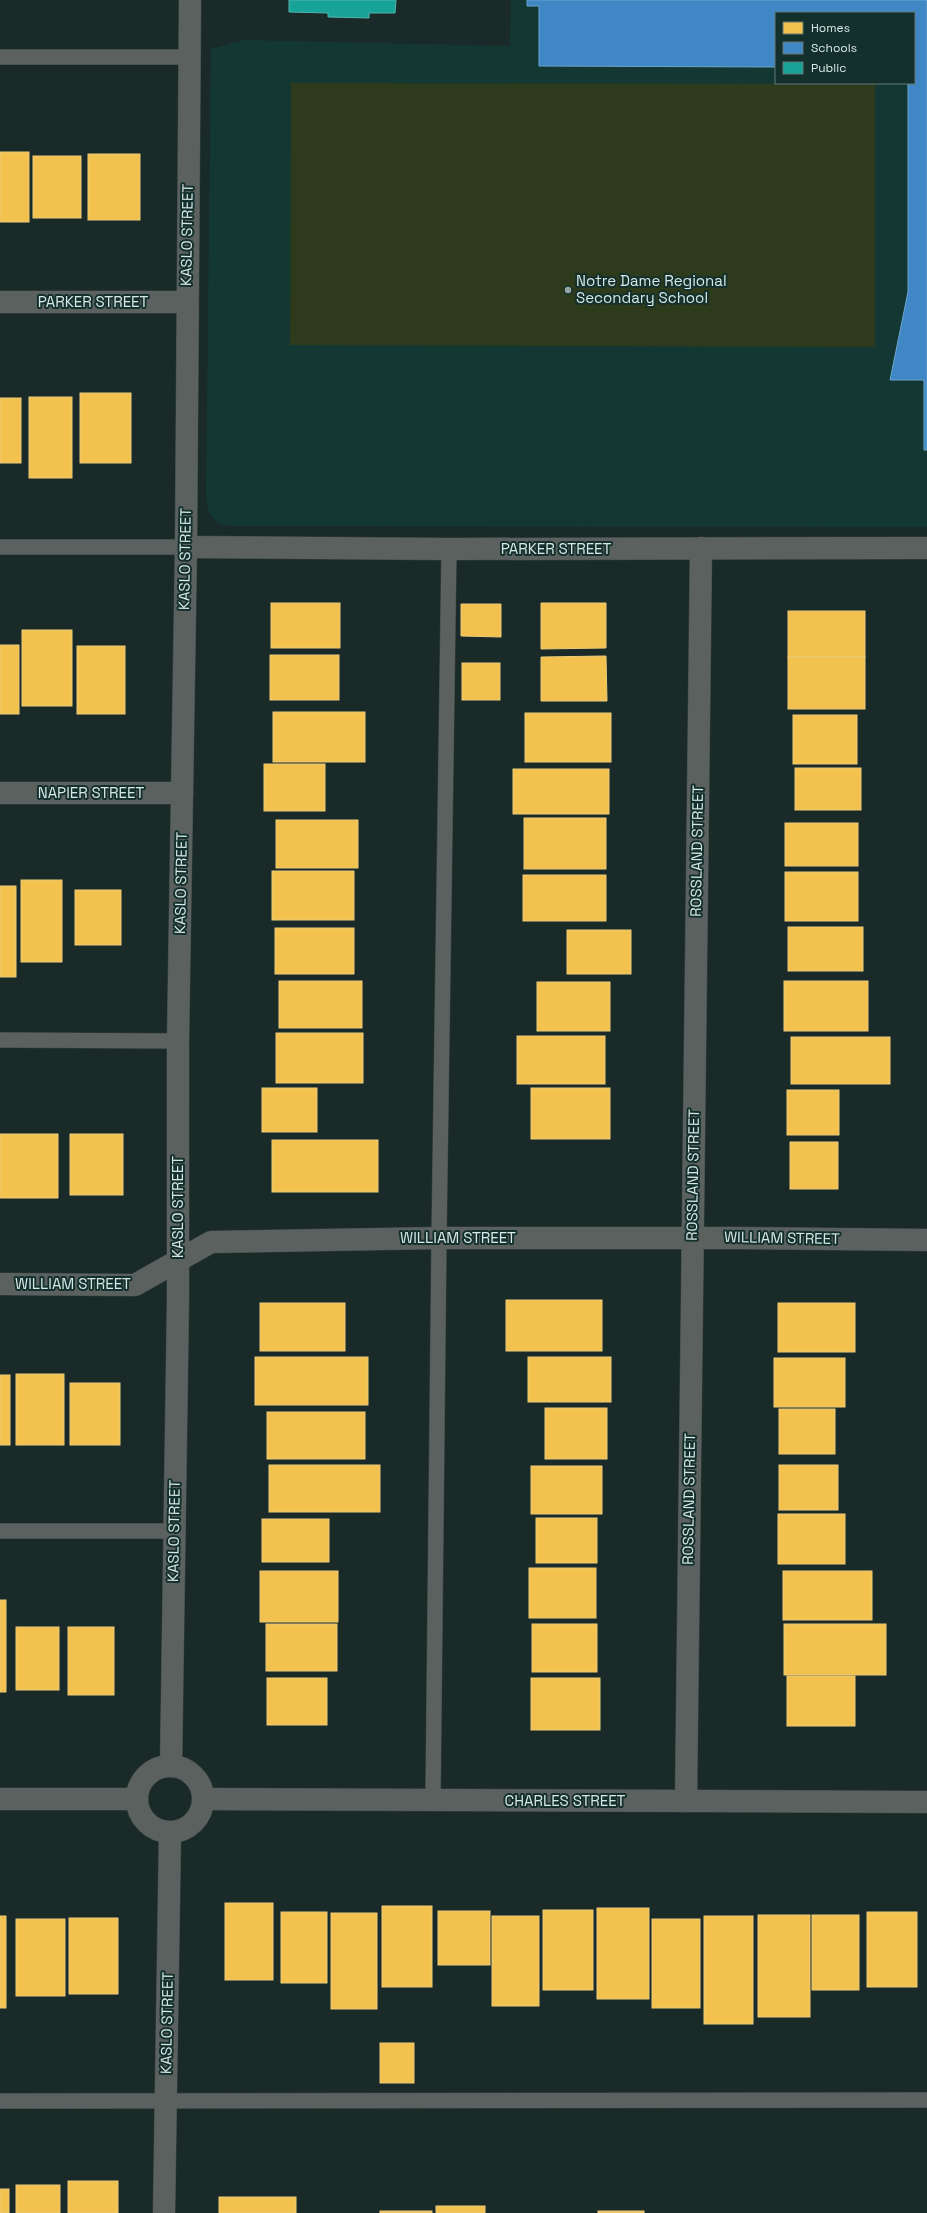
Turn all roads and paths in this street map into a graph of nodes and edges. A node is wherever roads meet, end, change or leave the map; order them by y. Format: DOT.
graph roads {
  1 [pos="190,0"];
  2 [pos="0,57"];
  3 [pos="190,57"];
  4 [pos="0,302"];
  5 [pos="186,302"];
  6 [pos="0,547"];
  7 [pos="186,547"];
  8 [pos="701,548"];
  9 [pos="927,548"];
  10 [pos="449,550"];
  11 [pos="0,793"];
  12 [pos="182,793"];
  13 [pos="0,1040"];
  14 [pos="178,1041"];
  15 [pos="439,1238"];
  16 [pos="692,1238"];
  17 [pos="927,1240"];
  18 [pos="178,1261"];
  19 [pos="0,1284"];
  20 [pos="0,1531"];
  21 [pos="174,1531"];
  22 [pos="171,1766"];
  23 [pos="0,1799"];
  24 [pos="137,1799"];
  25 [pos="204,1799"];
  26 [pos="433,1800"];
  27 [pos="686,1801"];
  28 [pos="927,1802"];
  29 [pos="170,1832"];
  30 [pos="927,2100"];
  31 [pos="0,2101"];
  32 [pos="166,2101"];
  33 [pos="164,2213"];
  1 -- 3 [label="street, KASLO STREET"];
  2 -- 3 [label="lane"];
  3 -- 5 [label="street, KASLO STREET"];
  4 -- 5 [label="street, PARKER STREET"];
  5 -- 7 [label="street, KASLO STREET"];
  6 -- 7 [label="lane"];
  7 -- 10 [label="street, PARKER STREET"];
  7 -- 12 [label="street, KASLO STREET"];
  8 -- 9 [label="street, PARKER STREET"];
  8 -- 10 [label="street, PARKER STREET"];
  8 -- 16 [label="street, ROSSLAND STREET"];
  10 -- 15 [label="lane"];
  11 -- 12 [label="street, NAPIER STREET"];
  12 -- 14 [label="street, KASLO STREET"];
  13 -- 14 [label="lane"];
  14 -- 18 [label="street, KASLO STREET"];
  15 -- 16 [label="street, WILLIAM STREET"];
  15 -- 18 [label="street, WILLIAM STREET"];
  15 -- 26 [label="lane"];
  16 -- 17 [label="street, WILLIAM STREET"];
  16 -- 27 [label="street, ROSSLAND STREET"];
  18 -- 19 [label="street, WILLIAM STREET"];
  18 -- 21 [label="street, KASLO STREET"];
  20 -- 21 [label="lane"];
  21 -- 22 [label="street, KASLO STREET"];
  22 -- 24 [label="street"];
  22 -- 25 [label="street"];
  23 -- 24 [label="street"];
  24 -- 29 [label="street"];
  25 -- 26 [label="street, CHARLES STREET"];
  25 -- 29 [label="street"];
  26 -- 27 [label="street, CHARLES STREET"];
  27 -- 28 [label="street, CHARLES STREET"];
  29 -- 32 [label="street, KASLO STREET"];
  30 -- 32 [label="lane"];
  31 -- 32 [label="lane"];
  32 -- 33 [label="street, KASLO STREET"];
}
